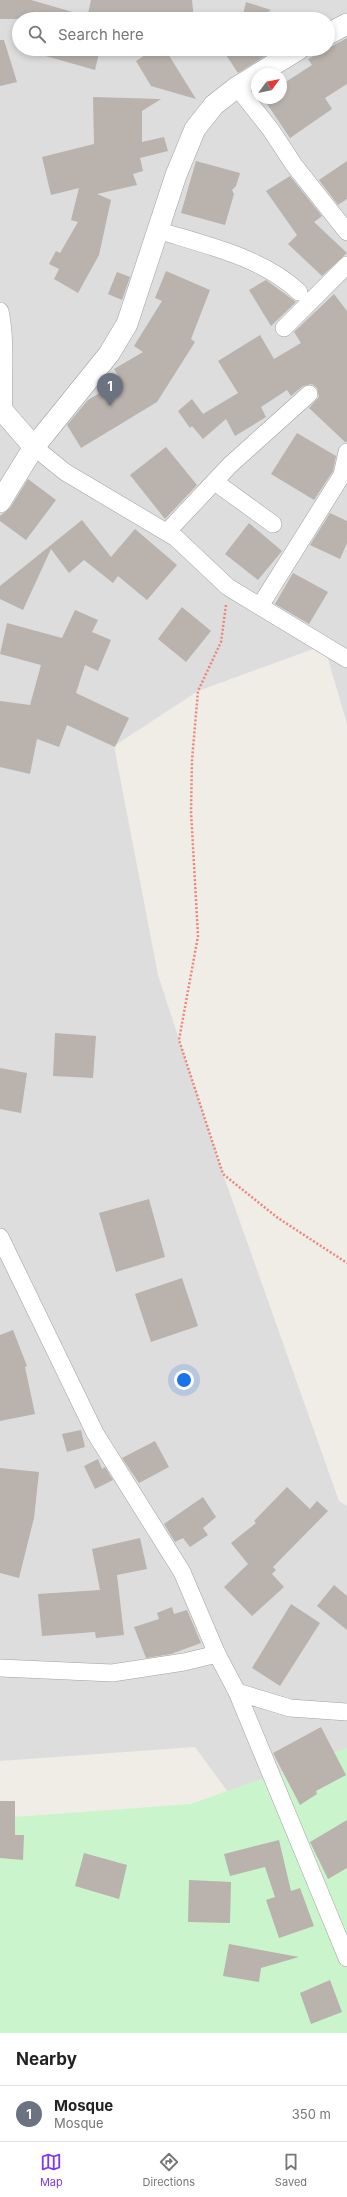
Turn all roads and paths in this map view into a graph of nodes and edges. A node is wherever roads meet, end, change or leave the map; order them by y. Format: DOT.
graph roads {
  1 [pos="347,24"];
  2 [pos="335,30"];
  3 [pos="288,56"];
  4 [pos="268,68"];
  5 [pos="251,78"];
  6 [pos="237,87"];
  7 [pos="157,230"];
  8 [pos="347,232"];
  9 [pos="347,265"];
  10 [pos="299,292"];
  11 [pos="0,312"];
  12 [pos="284,328"];
  13 [pos="309,394"];
  14 [pos="1,415"];
  15 [pos="34,447"];
  16 [pos="347,452"];
  17 [pos="215,482"];
  18 [pos="0,502"];
  19 [pos="273,524"];
  20 [pos="167,532"];
  21 [pos="228,587"];
  22 [pos="260,606"];
  23 [pos="347,659"];
  24 [pos="0,1237"];
  25 [pos="347,1263"];
  26 [pos="217,1654"];
  27 [pos="0,1668"];
  28 [pos="237,1692"];
  29 [pos="347,1712"];
  30 [pos="347,1958"];
  1 -- 2 [label="street"];
  3 -- 4 [label="street"];
  5 -- 6 [label="street"];
  6 -- 7 [label="street"];
  6 -- 8 [label="street"];
  7 -- 10 [label="street"];
  7 -- 15 [label="street"];
  9 -- 12 [label="street"];
  11 -- 14 [label="street"];
  13 -- 17 [label="street"];
  14 -- 15 [label="street"];
  15 -- 18 [label="street"];
  15 -- 20 [label="street"];
  16 -- 22 [label="street"];
  17 -- 19 [label="street"];
  17 -- 20 [label="street"];
  20 -- 21 [label="street"];
  21 -- 22 [label="street"];
  21 -- 25 [label="path"];
  22 -- 23 [label="street"];
  24 -- 26 [label="street"];
  26 -- 27 [label="street"];
  26 -- 28 [label="street"];
  28 -- 29 [label="street"];
  28 -- 30 [label="street"];
}
